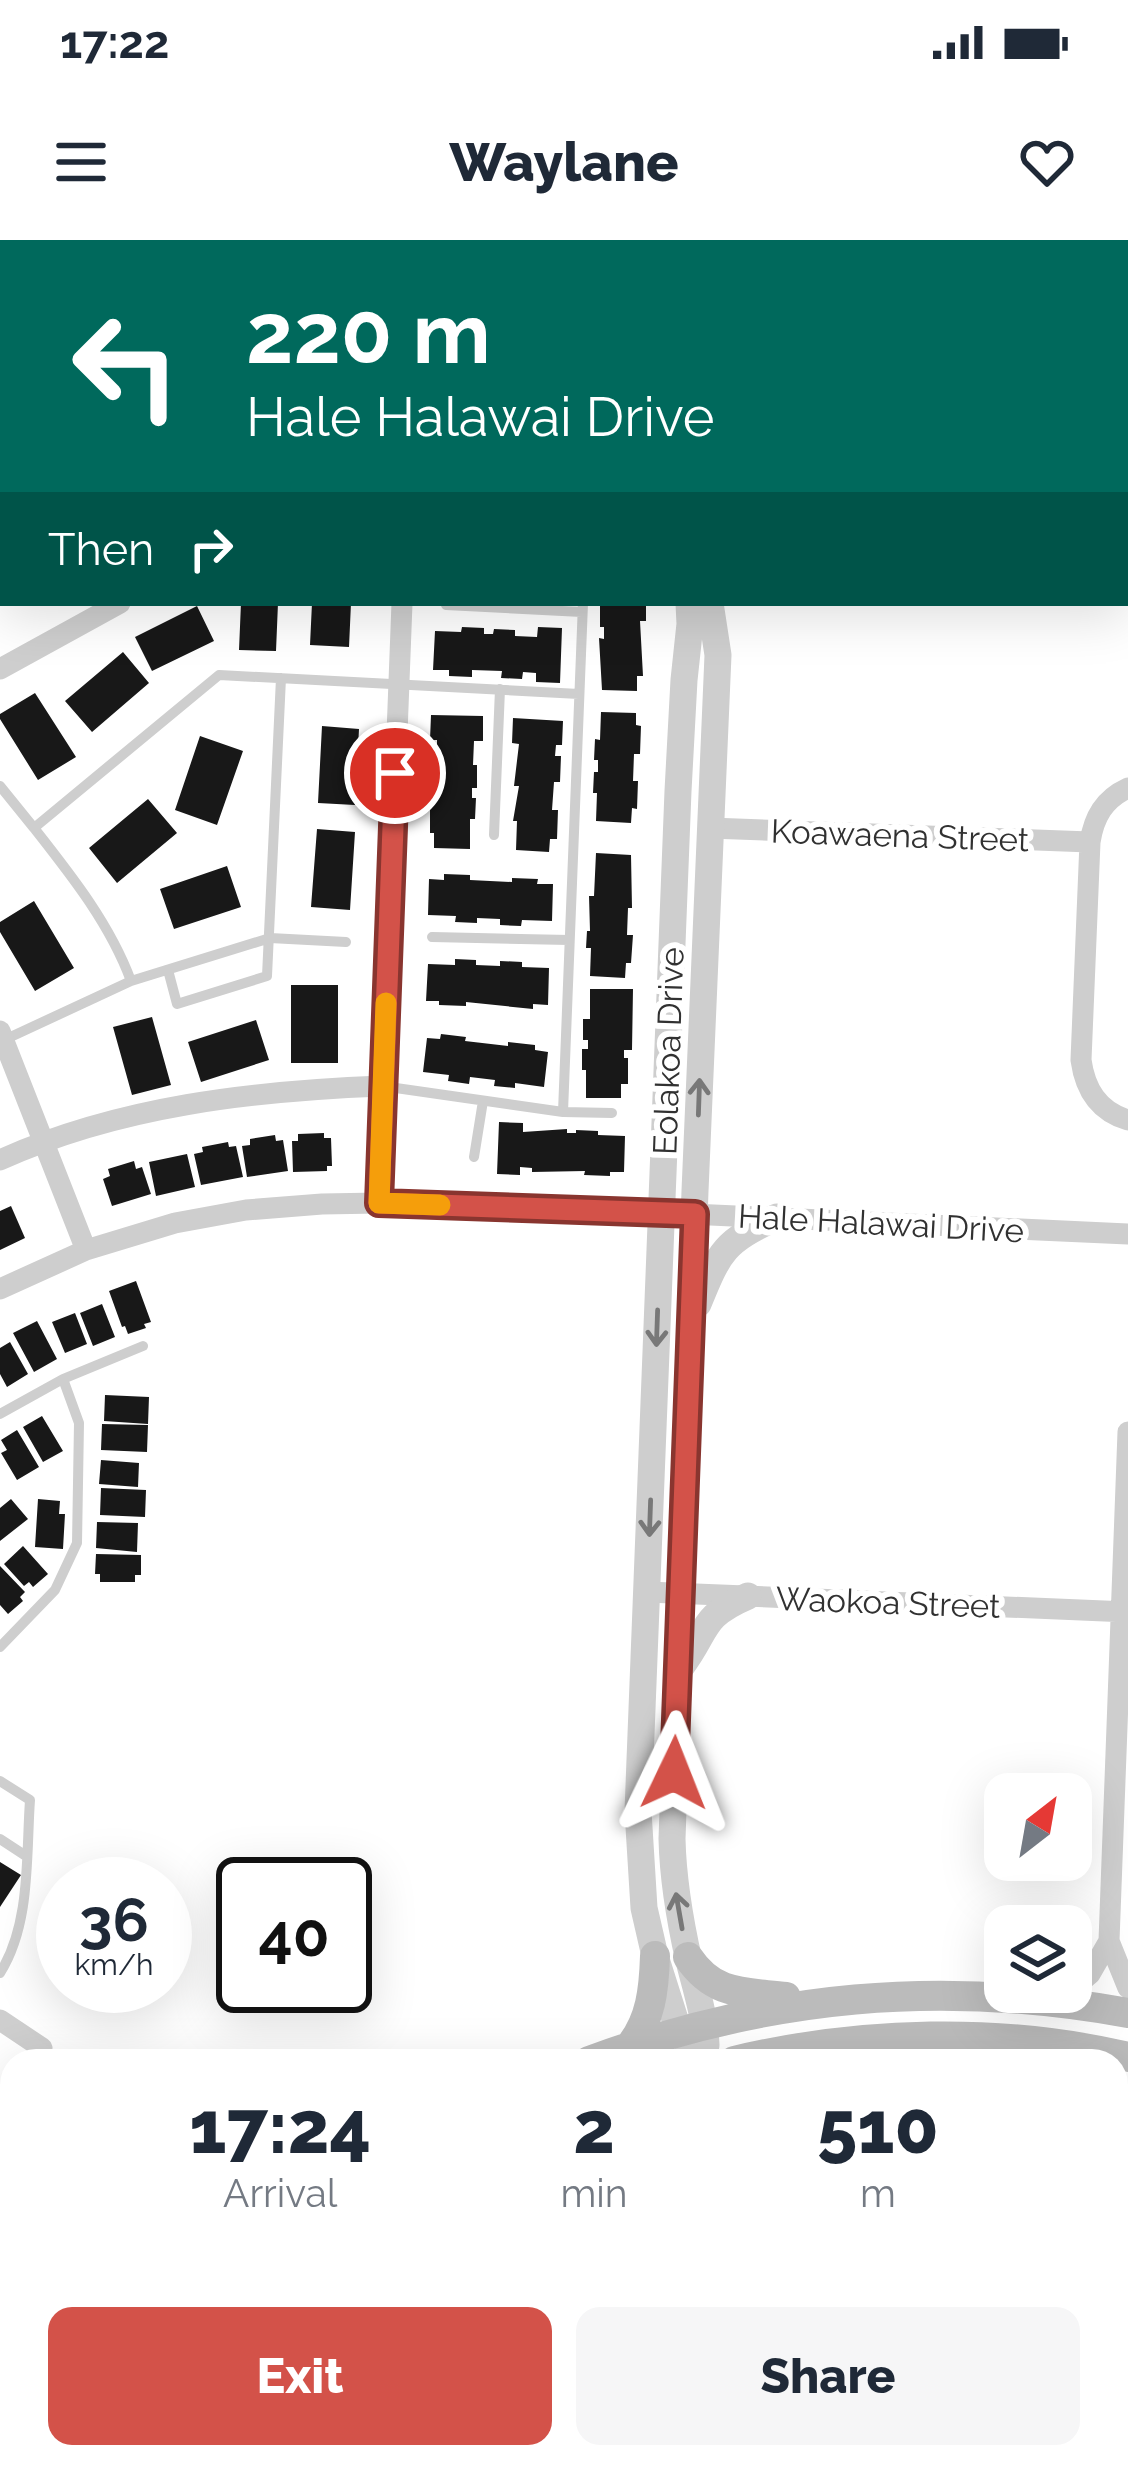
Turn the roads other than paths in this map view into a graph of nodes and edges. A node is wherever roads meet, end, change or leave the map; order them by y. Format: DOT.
graph roads {
  1 [pos="115,606"];
  2 [pos="402,606"];
  3 [pos="491,606"];
  4 [pos="689,606"];
  5 [pos="710,606"];
  6 [pos="728,606"];
  7 [pos="582,608"];
  8 [pos="718,655"];
  9 [pos="0,669"];
  10 [pos="281,678"];
  11 [pos="399,684"];
  12 [pos="500,689"];
  13 [pos="579,694"];
  14 [pos="0,787"];
  15 [pos="1128,788"];
  16 [pos="678,791"];
  17 [pos="34,828"];
  18 [pos="710,828"];
  19 [pos="494,835"];
  20 [pos="1090,842"];
  21 [pos="675,867"];
  22 [pos="432,937"];
  23 [pos="270,938"];
  24 [pos="569,940"];
  25 [pos="346,942"];
  26 [pos="168,970"];
  27 [pos="131,981"];
  28 [pos="2,1036"];
  29 [pos="382,1086"];
  30 [pos="483,1101"];
  31 [pos="563,1112"];
  32 [pos="612,1113"];
  33 [pos="1128,1120"];
  34 [pos="43,1142"];
  35 [pos="474,1157"];
  36 [pos="0,1160"];
  37 [pos="379,1203"];
  38 [pos="662,1212"];
  39 [pos="695,1214"];
  40 [pos="777,1217"];
  41 [pos="1128,1234"];
  42 [pos="86,1250"];
  43 [pos="0,1288"];
  44 [pos="692,1319"];
  45 [pos="142,1346"];
  46 [pos="63,1379"];
  47 [pos="0,1414"];
  48 [pos="1128,1432"];
  49 [pos="647,1592"];
  50 [pos="680,1593"];
  51 [pos="748,1596"];
  52 [pos="1125,1612"];
  53 [pos="0,1647"];
  54 [pos="678,1670"];
  55 [pos="0,1781"];
  56 [pos="0,1839"];
  57 [pos="26,1856"];
  58 [pos="1109,1941"];
  59 [pos="656,1956"];
  60 [pos="688,1957"];
  61 [pos="1,1968"];
  62 [pos="1092,1971"];
  63 [pos="1128,1988"];
  64 [pos="984,1994"];
  65 [pos="821,2002"];
  66 [pos="1092,2003"];
  67 [pos="1128,2013"];
  68 [pos="0,2020"];
  69 [pos="692,2029"];
  70 [pos="630,2046"];
  71 [pos="42,2048"];
  72 [pos="622,2049"];
  73 [pos="700,2049"];
  74 [pos="802,2049"];
  75 [pos="1083,2049"];
  1 -- 9 [label="street"];
  2 -- 11 [label="street"];
  3 -- 7 [label="lane"];
  4 -- 16 [label="street, Eolakoa Drive"];
  5 -- 8 [label="street, Eolakoa Drive"];
  6 -- 8 [label="street"];
  7 -- 13 [label="lane"];
  8 -- 18 [label="street, Eolakoa Drive"];
  10 -- 11 [label="lane"];
  10 -- 17 [label="lane"];
  10 -- 23 [label="lane"];
  11 -- 12 [label="lane"];
  11 -- 29 [label="street"];
  12 -- 13 [label="lane"];
  12 -- 19 [label="lane"];
  13 -- 24 [label="lane"];
  14 -- 17 [label="lane"];
  15 -- 20 [label="street"];
  16 -- 18 [label="street"];
  16 -- 21 [label="street, Eolakoa Drive"];
  17 -- 27 [label="lane"];
  18 -- 20 [label="street, Koawaena Street"];
  18 -- 21 [label="street"];
  39 -- 18 [label="street, Eolakoa Drive, one-way"];
  20 -- 33 [label="street"];
  21 -- 38 [label="street, Eolakoa Drive"];
  22 -- 24 [label="lane"];
  23 -- 25 [label="lane"];
  23 -- 26 [label="lane"];
  23 -- 26 [label="lane"];
  24 -- 31 [label="lane"];
  26 -- 27 [label="lane"];
  27 -- 28 [label="lane"];
  28 -- 34 [label="street"];
  29 -- 30 [label="lane"];
  29 -- 34 [label="street"];
  29 -- 37 [label="street"];
  30 -- 31 [label="lane"];
  30 -- 35 [label="lane"];
  31 -- 32 [label="lane"];
  34 -- 36 [label="street"];
  34 -- 42 [label="street"];
  37 -- 38 [label="street, Hale Halawai Drive"];
  37 -- 42 [label="street, Hale Halawai Drive"];
  38 -- 39 [label="street, Hale Halawai Drive"];
  38 -- 49 [label="street, Eolakoa Drive, one-way"];
  39 -- 40 [label="street, Hale Halawai Drive"];
  39 -- 44 [label="street, Eolakoa Drive"];
  40 -- 41 [label="street, Hale Halawai Drive"];
  40 -- 44 [label="street"];
  42 -- 43 [label="street, Hale Halawai Drive"];
  44 -- 50 [label="street, Eolakoa Drive"];
  45 -- 46 [label="lane"];
  46 -- 47 [label="lane"];
  46 -- 53 [label="lane"];
  48 -- 52 [label="street"];
  49 -- 50 [label="street, Waokoa Street"];
  49 -- 59 [label="street, Eolakoa Drive"];
  50 -- 51 [label="street, Waokoa Street"];
  50 -- 54 [label="street, Eolakoa Drive"];
  51 -- 52 [label="street, Waokoa Street"];
  51 -- 54 [label="street"];
  52 -- 58 [label="street"];
  60 -- 54 [label="street, Eolakoa Drive, one-way"];
  55 -- 57 [label="lane"];
  56 -- 57 [label="lane"];
  57 -- 61 [label="lane"];
  58 -- 62 [label="street"];
  58 -- 63 [label="street"];
  59 -- 69 [label="street, Eolakoa Drive"];
  59 -- 70 [label="main road"];
  60 -- 65 [label="main road"];
  60 -- 69 [label="street, Eolakoa Drive"];
  64 -- 65 [label="main road"];
  65 -- 69 [label="main road"];
  66 -- 67 [label="main road"];
  68 -- 71 [label="street"];
  69 -- 70 [label="main road"];
  69 -- 73 [label="street, Eolakoa Drive"];
  70 -- 72 [label="main road"];
  74 -- 75 [label="main road"];
}
